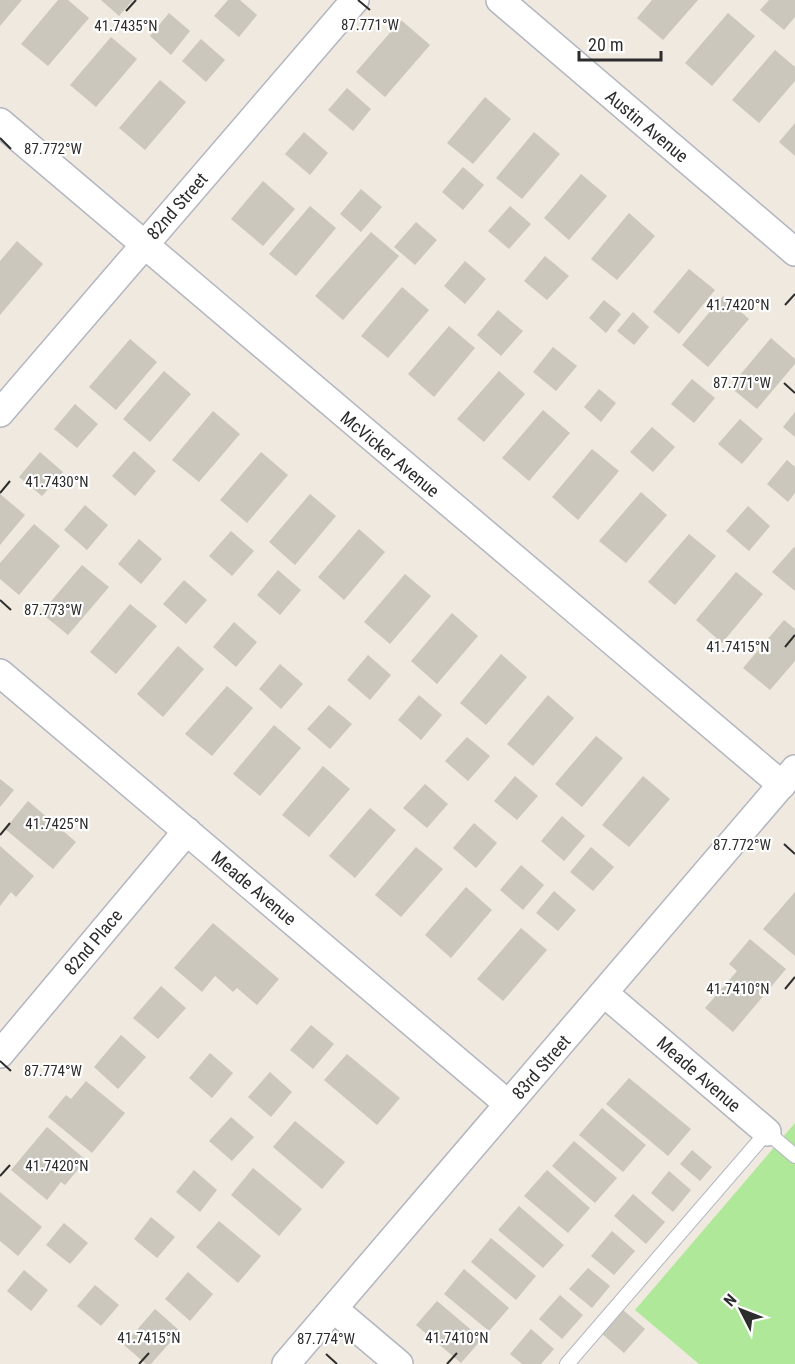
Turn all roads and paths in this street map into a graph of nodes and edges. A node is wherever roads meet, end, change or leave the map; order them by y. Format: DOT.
graph roads {
  1 [pos="355,0"];
  2 [pos="500,0"];
  3 [pos="0,122"];
  4 [pos="144,246"];
  5 [pos="795,252"];
  6 [pos="0,413"];
  7 [pos="0,673"];
  8 [pos="788,777"];
  9 [pos="187,831"];
  10 [pos="604,993"];
  11 [pos="0,1054"];
  12 [pos="508,1104"];
  13 [pos="766,1132"];
  14 [pos="795,1156"];
  15 [pos="334,1309"];
  16 [pos="286,1364"];
  17 [pos="399,1364"];
  18 [pos="567,1364"];
  1 -- 4 [label="street, 82nd Street"];
  2 -- 5 [label="street, Austin Avenue"];
  3 -- 4 [label="street, McVicker Avenue"];
  4 -- 6 [label="street, 82nd Street"];
  4 -- 8 [label="street, McVicker Avenue"];
  7 -- 9 [label="street, Meade Avenue"];
  8 -- 10 [label="street, 83rd Street"];
  9 -- 11 [label="street, 82nd Place"];
  9 -- 12 [label="street, Meade Avenue"];
  10 -- 12 [label="street, 83rd Street"];
  10 -- 13 [label="street, Meade Avenue"];
  12 -- 15 [label="street, 83rd Street"];
  13 -- 14 [label="lane"];
  13 -- 18 [label="lane"];
  15 -- 16 [label="street, 83rd Street"];
  15 -- 17 [label="street"];
}
